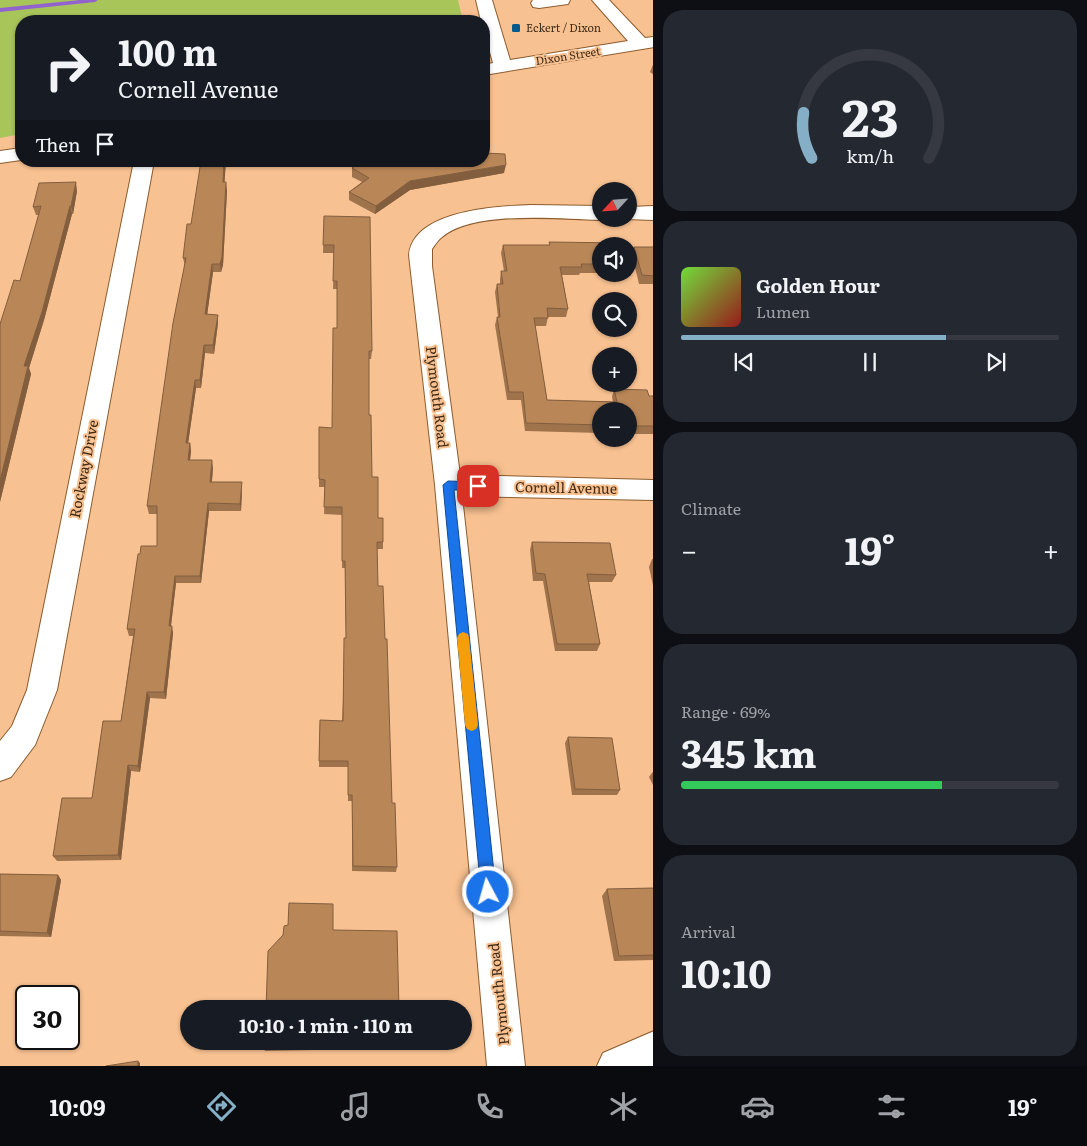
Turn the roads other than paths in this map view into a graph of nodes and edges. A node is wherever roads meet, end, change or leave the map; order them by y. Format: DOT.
graph roads {
  1 [pos="484,0"];
  2 [pos="562,0"];
  3 [pos="600,0"];
  4 [pos="540,4"];
  5 [pos="488,15"];
  6 [pos="490,21"];
  7 [pos="647,43"];
  8 [pos="503,67"];
  9 [pos="490,69"];
  10 [pos="15,155"];
  11 [pos="0,157"];
  12 [pos="143,167"];
  13 [pos="592,213"];
  14 [pos="638,213"];
  15 [pos="653,213"];
  16 [pos="448,485"];
  17 [pos="653,490"];
  18 [pos="0,766"];
  19 [pos="653,1050"];
  20 [pos="506,1066"];
  21 [pos="616,1066"];
  1 -- 5 [label="street"];
  2 -- 4 [label="street"];
  3 -- 7 [label="street"];
  6 -- 8 [label="street"];
  7 -- 8 [label="street, Dixon Street"];
  8 -- 9 [label="street, Dixon Street"];
  10 -- 11 [label="street"];
  12 -- 18 [label="street, Rockway Drive"];
  13 -- 16 [label="street, Plymouth Road"];
  14 -- 15 [label="street"];
  16 -- 17 [label="street, Cornell Avenue"];
  16 -- 20 [label="street, Plymouth Road"];
  19 -- 21 [label="street"];
}
